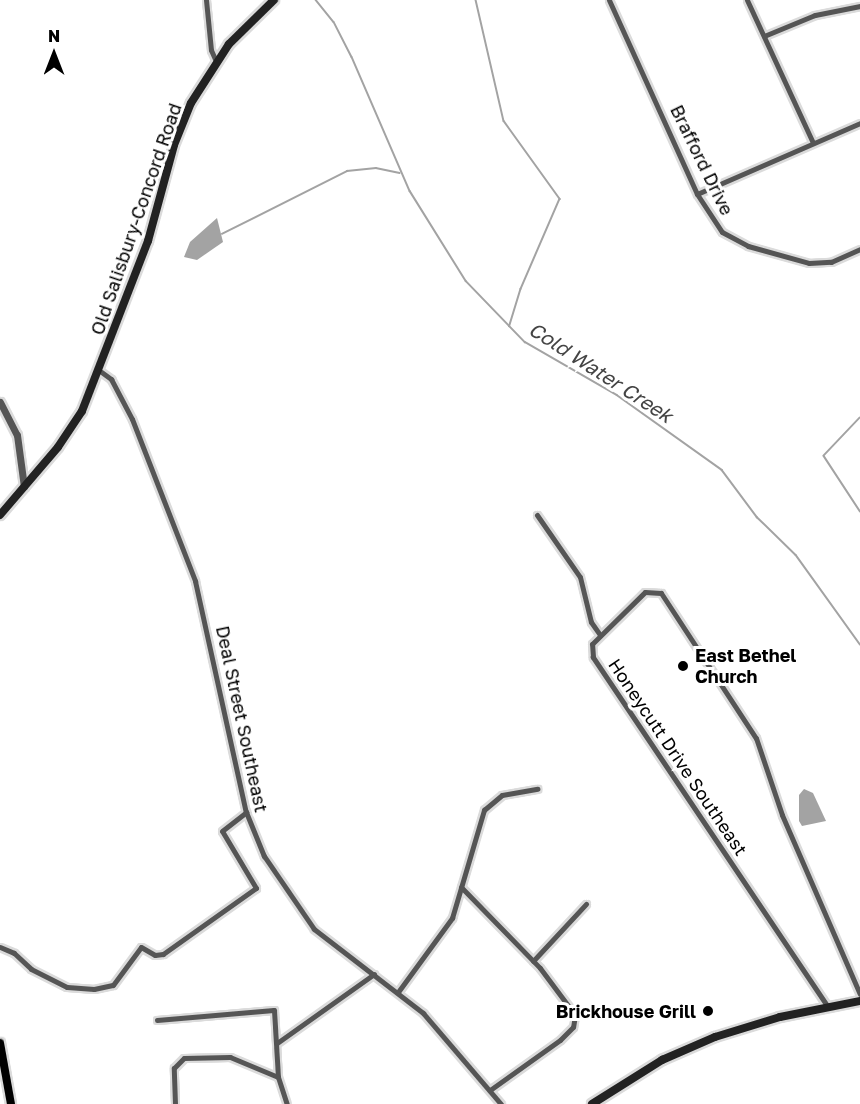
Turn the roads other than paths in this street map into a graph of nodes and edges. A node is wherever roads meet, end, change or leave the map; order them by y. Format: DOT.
graph roads {
  1 [pos="206,0"];
  2 [pos="274,0"];
  3 [pos="609,0"];
  4 [pos="747,0"];
  5 [pos="860,6"];
  6 [pos="764,36"];
  7 [pos="216,61"];
  8 [pos="860,123"];
  9 [pos="813,143"];
  10 [pos="698,194"];
  11 [pos="860,249"];
  12 [pos="100,371"];
  13 [pos="0,402"];
  14 [pos="24,487"];
  15 [pos="0,515"];
  16 [pos="537,515"];
  17 [pos="600,635"];
  18 [pos="537,789"];
  19 [pos="246,812"];
  20 [pos="462,888"];
  21 [pos="586,904"];
  22 [pos="0,947"];
  23 [pos="533,961"];
  24 [pos="374,974"];
  25 [pos="398,992"];
  26 [pos="860,994"];
  27 [pos="860,1001"];
  28 [pos="828,1007"];
  29 [pos="157,1020"];
  30 [pos="0,1043"];
  31 [pos="278,1043"];
  32 [pos="278,1077"];
  33 [pos="490,1090"];
  34 [pos="596,1103"];
  35 [pos="11,1104"];
  36 [pos="175,1104"];
  37 [pos="287,1104"];
  38 [pos="501,1104"];
  1 -- 7 [label="street"];
  2 -- 7 [label="main road, Old Salisbury-Concord Road"];
  3 -- 10 [label="street, Brafford Drive"];
  4 -- 6 [label="street"];
  5 -- 6 [label="street"];
  6 -- 9 [label="street"];
  7 -- 12 [label="main road, Old Salisbury-Concord Road"];
  8 -- 9 [label="street"];
  9 -- 10 [label="street"];
  10 -- 11 [label="street, Brafford Drive"];
  12 -- 14 [label="main road, Old Salisbury-Concord Road"];
  12 -- 19 [label="street, Deal Street Southeast"];
  13 -- 14 [label="street"];
  14 -- 15 [label="main road, Old Salisbury-Concord Road"];
  16 -- 17 [label="street"];
  17 -- 26 [label="street"];
  17 -- 28 [label="street, Honeycutt Drive Southeast"];
  18 -- 20 [label="street"];
  19 -- 22 [label="street"];
  19 -- 24 [label="street, Deal Street Southeast"];
  20 -- 23 [label="street"];
  20 -- 25 [label="street"];
  21 -- 23 [label="street"];
  23 -- 33 [label="street"];
  24 -- 25 [label="street, Deal Street Southeast"];
  24 -- 31 [label="street"];
  25 -- 33 [label="street, Deal Street Southeast"];
  27 -- 28 [label="main road"];
  28 -- 34 [label="main road"];
  29 -- 31 [label="street"];
  30 -- 35 [label="main road"];
  31 -- 32 [label="street"];
  32 -- 36 [label="street"];
  32 -- 37 [label="street"];
  33 -- 38 [label="street, Deal Street Southeast"];
}
